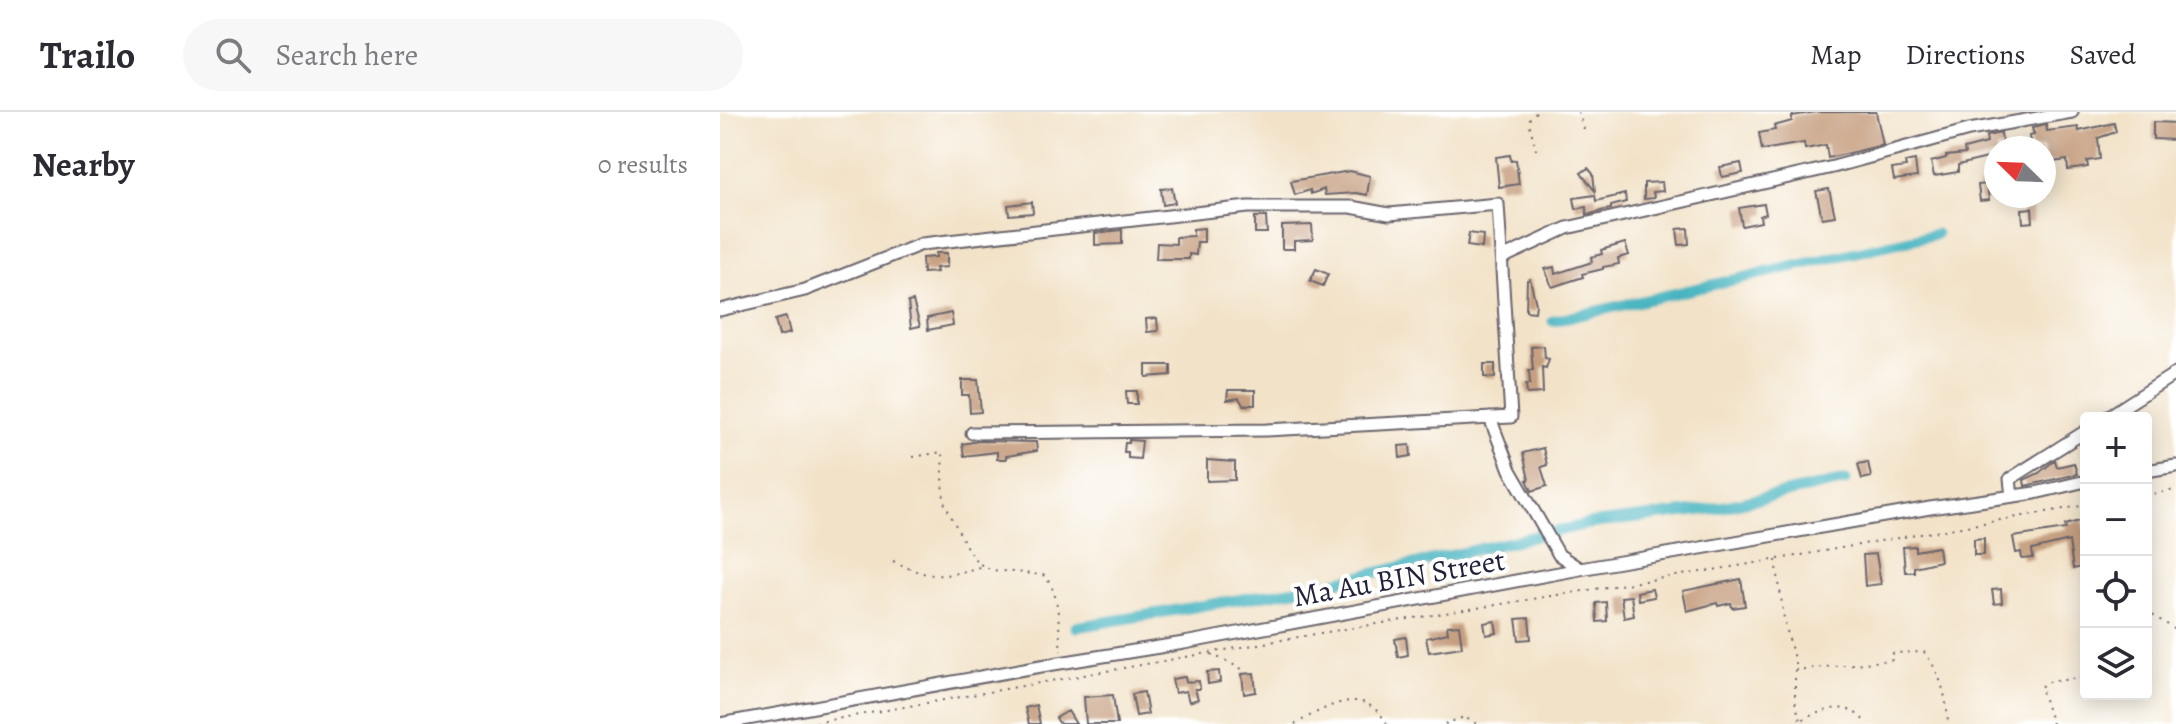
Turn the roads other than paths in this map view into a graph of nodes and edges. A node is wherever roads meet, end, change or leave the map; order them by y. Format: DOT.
graph roads {
  1 [pos="2072,112"];
  2 [pos="1502,258"];
  3 [pos="720,310"];
  4 [pos="2176,373"];
  5 [pos="2115,412"];
  6 [pos="1490,418"];
  7 [pos="972,433"];
  8 [pos="2080,435"];
  9 [pos="2176,466"];
  10 [pos="2152,470"];
  11 [pos="2080,482"];
  12 [pos="2012,496"];
  13 [pos="1580,569"];
  14 [pos="720,724"];
  1 -- 2 [label="street"];
  2 -- 3 [label="street"];
  2 -- 6 [label="street"];
  4 -- 5 [label="street"];
  6 -- 7 [label="street"];
  6 -- 13 [label="street"];
  8 -- 12 [label="street"];
  9 -- 10 [label="street"];
  11 -- 12 [label="street, Ma Au BIN Street"];
  12 -- 13 [label="street, Ma Au BIN Street"];
  13 -- 14 [label="street, Ma Au BIN Street"];
}
